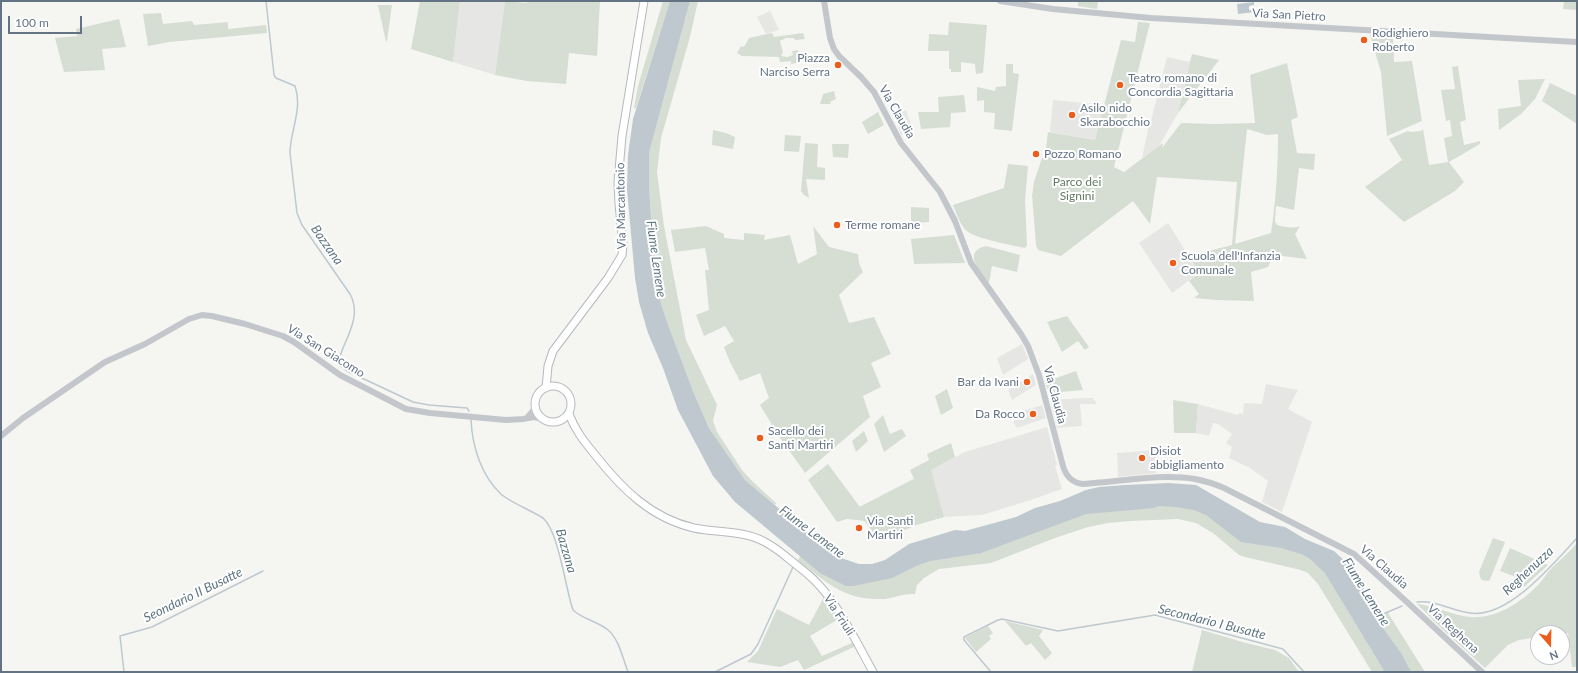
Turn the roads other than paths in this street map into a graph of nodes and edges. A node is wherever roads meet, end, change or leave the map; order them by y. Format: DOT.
graph roads {
  1 [pos="644,1"];
  2 [pos="824,1"];
  3 [pos="1000,1"];
  4 [pos="1577,42"];
  5 [pos="548,366"];
  6 [pos="555,387"];
  7 [pos="546,388"];
  8 [pos="536,406"];
  9 [pos="568,414"];
  10 [pos="527,418"];
  11 [pos="543,419"];
  12 [pos="559,421"];
  13 [pos="574,429"];
  14 [pos="1,436"];
  15 [pos="1408,603"];
  16 [pos="873,672"];
  17 [pos="1482,672"];
  1 -- 5 [label="main road, Via Marcantonio"];
  2 -- 15 [label="street, Via Claudia"];
  3 -- 4 [label="street, Via San Pietro"];
  5 -- 6 [label="main road"];
  5 -- 7 [label="main road, Via Marcantonio"];
  6 -- 7 [label="main road"];
  6 -- 9 [label="main road"];
  7 -- 8 [label="main road, Via Marcantonio"];
  8 -- 10 [label="street"];
  8 -- 11 [label="main road"];
  9 -- 12 [label="main road"];
  9 -- 13 [label="main road"];
  10 -- 11 [label="street, Via San Giacomo"];
  10 -- 14 [label="street, Via San Giacomo"];
  11 -- 12 [label="main road"];
  12 -- 13 [label="main road"];
  13 -- 16 [label="main road, Via Friuli"];
  15 -- 17 [label="street, Via Reghena"];
}
